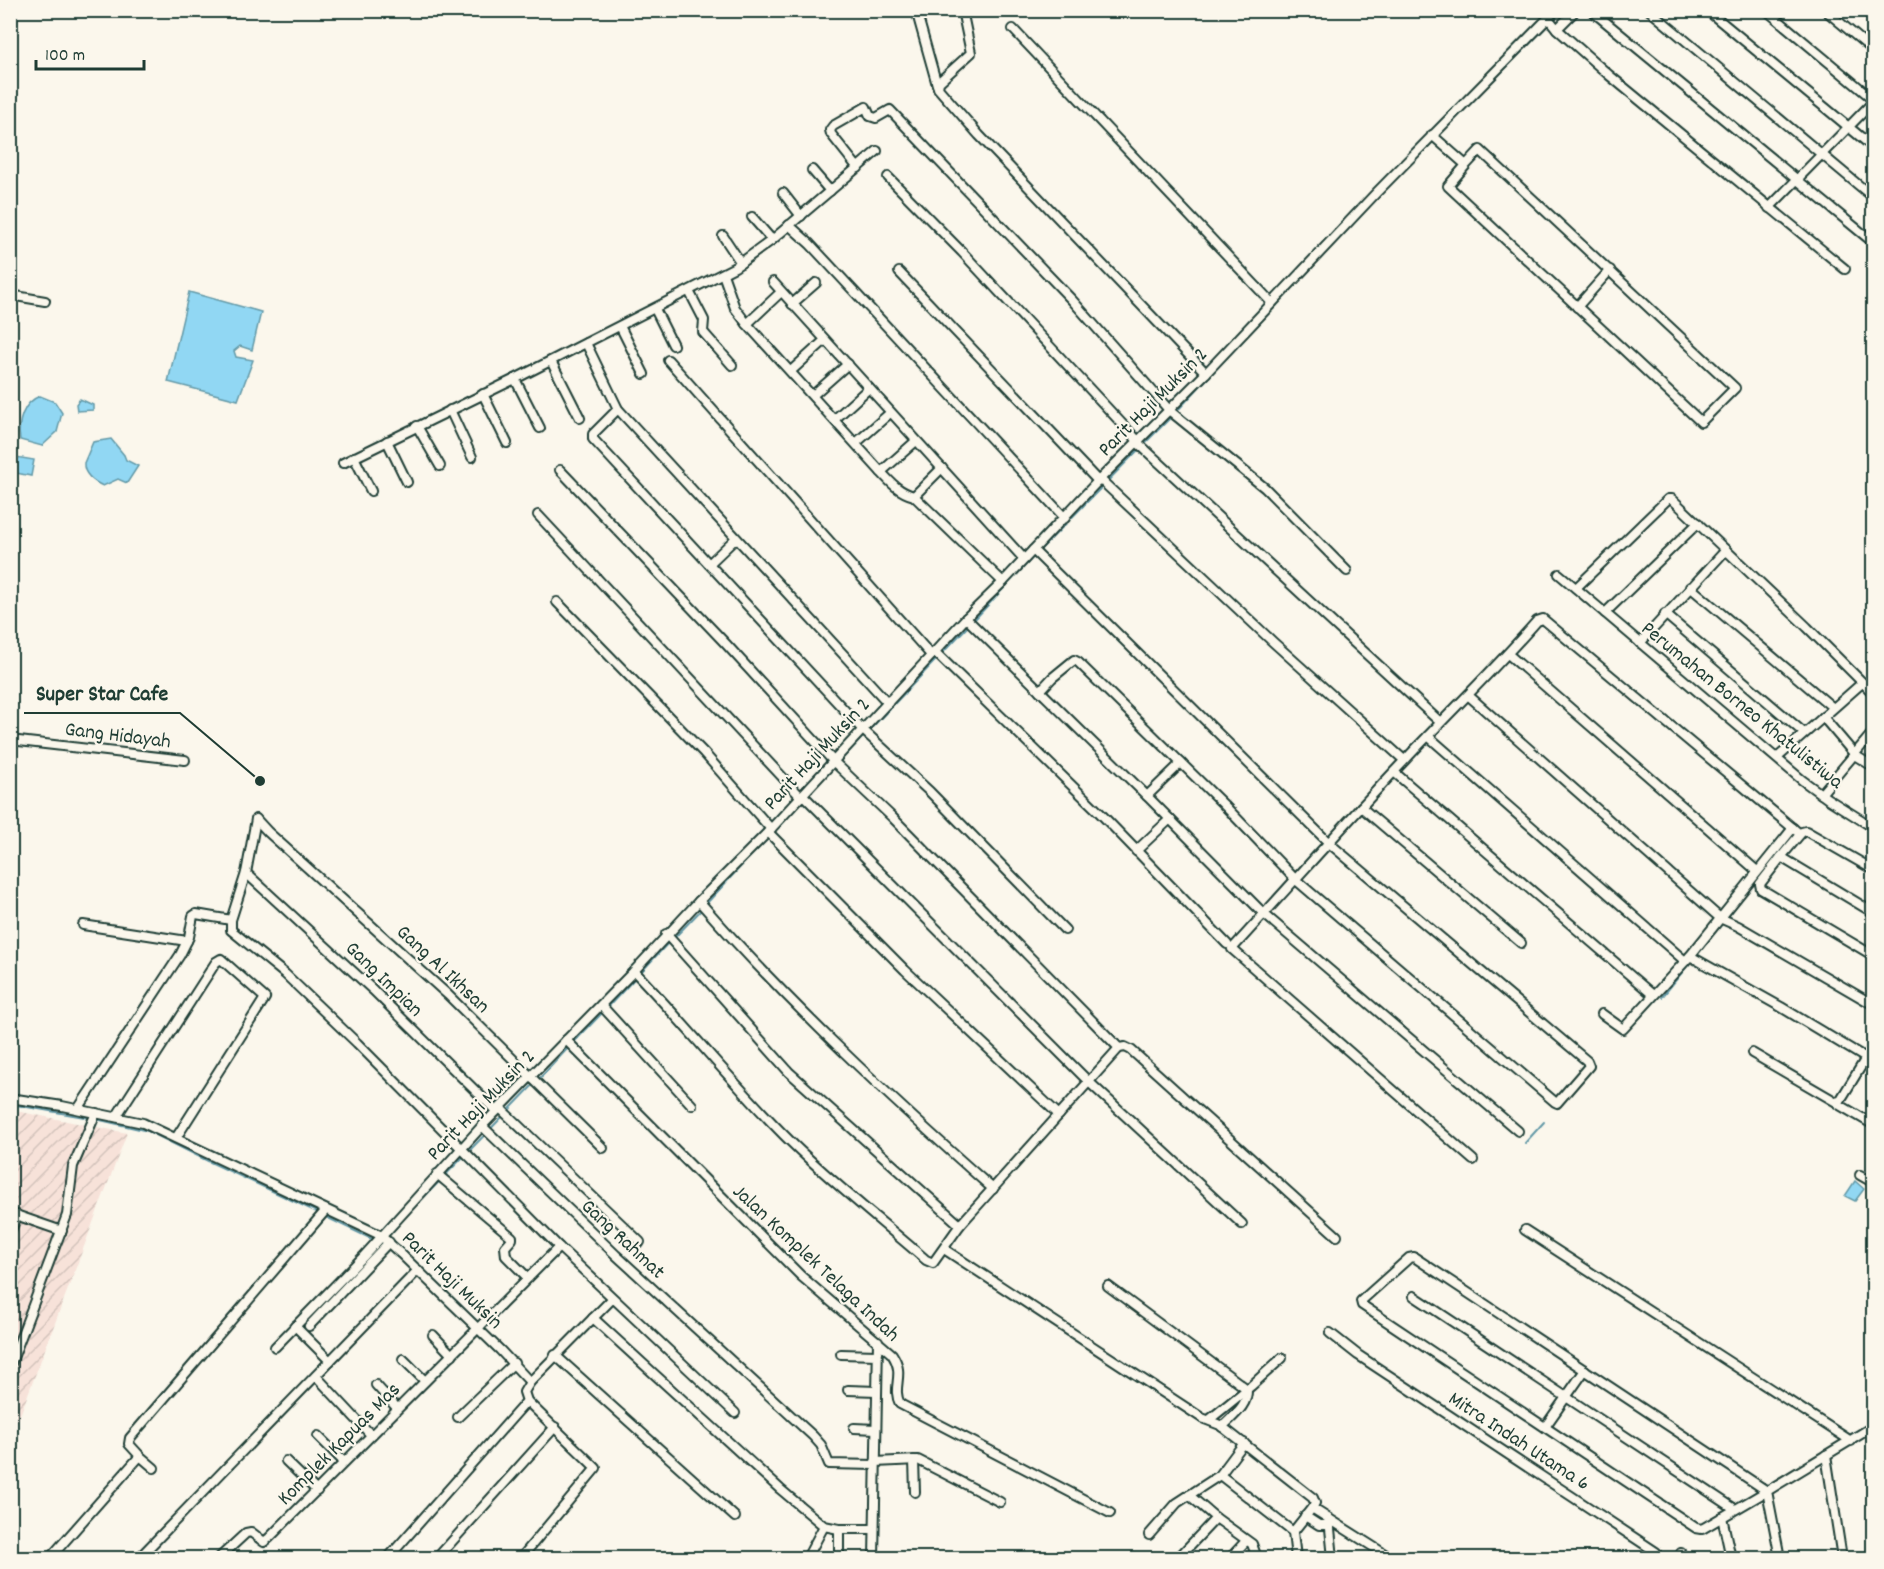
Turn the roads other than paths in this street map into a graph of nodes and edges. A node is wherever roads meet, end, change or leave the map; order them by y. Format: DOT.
graph roads {
  1 [pos="916,10"];
  2 [pos="962,10"];
  3 [pos="1556,10"];
  4 [pos="1576,10"];
  5 [pos="1591,10"];
  6 [pos="1648,10"];
  7 [pos="1707,10"];
  8 [pos="1766,10"];
  9 [pos="1825,10"];
  10 [pos="1548,18"];
  11 [pos="1013,29"];
  12 [pos="1557,29"];
  13 [pos="1874,51"];
  14 [pos="937,85"];
  15 [pos="1874,101"];
  16 [pos="1848,128"];
  17 [pos="1432,136"];
  18 [pos="1874,148"];
  19 [pos="877,151"];
  20 [pos="1822,154"];
  21 [pos="1466,165"];
  22 [pos="858,168"];
  23 [pos="812,170"];
  24 [pos="888,177"];
  25 [pos="1797,181"];
  26 [pos="830,191"];
  27 [pos="783,193"];
  28 [pos="1874,198"];
  29 [pos="1769,208"];
  30 [pos="801,216"];
  31 [pos="752,217"];
  32 [pos="789,225"];
  33 [pos="723,236"];
  34 [pos="772,240"];
  35 [pos="1874,243"];
  36 [pos="741,263"];
  37 [pos="1845,269"];
  38 [pos="1610,270"];
  39 [pos="899,272"];
  40 [pos="723,274"];
  41 [pos="773,282"];
  42 [pos="816,283"];
  43 [pos="689,291"];
  44 [pos="781,292"];
  45 [pos="10,295"];
  46 [pos="45,301"];
  47 [pos="1272,303"];
  48 [pos="792,304"];
  49 [pos="1577,307"];
  50 [pos="655,309"];
  51 [pos="747,324"];
  52 [pos="620,326"];
  53 [pos="825,340"];
  54 [pos="586,343"];
  55 [pos="673,345"];
  56 [pos="668,360"];
  57 [pos="551,361"];
  58 [pos="848,364"];
  59 [pos="732,365"];
  60 [pos="791,371"];
  61 [pos="1206,373"];
  62 [pos="644,374"];
  63 [pos="515,379"];
  64 [pos="869,388"];
  65 [pos="483,394"];
  66 [pos="813,395"];
  67 [pos="618,409"];
  68 [pos="450,410"];
  69 [pos="1170,411"];
  70 [pos="890,413"];
  71 [pos="580,418"];
  72 [pos="834,419"];
  73 [pos="417,426"];
  74 [pos="540,428"];
  75 [pos="387,441"];
  76 [pos="916,441"];
  77 [pos="1138,442"];
  78 [pos="507,443"];
  79 [pos="856,443"];
  80 [pos="354,457"];
  81 [pos="472,457"];
  82 [pos="343,463"];
  83 [pos="440,466"];
  84 [pos="942,468"];
  85 [pos="560,470"];
  86 [pos="881,472"];
  87 [pos="1101,481"];
  88 [pos="407,482"];
  89 [pos="371,491"];
  90 [pos="914,496"];
  91 [pos="538,515"];
  92 [pos="1065,518"];
  93 [pos="1698,523"];
  94 [pos="735,539"];
  95 [pos="1033,550"];
  96 [pos="1725,550"];
  97 [pos="1024,559"];
  98 [pos="709,564"];
  99 [pos="1347,571"];
  100 [pos="1559,574"];
  101 [pos="1003,582"];
  102 [pos="1690,587"];
  103 [pos="1576,588"];
  104 [pos="557,602"];
  105 [pos="1605,613"];
  106 [pos="1665,614"];
  107 [pos="966,618"];
  108 [pos="1640,643"];
  109 [pos="933,653"];
  110 [pos="1508,654"];
  111 [pos="1862,683"];
  112 [pos="1040,691"];
  113 [pos="1874,694"];
  114 [pos="1469,696"];
  115 [pos="888,703"];
  116 [pos="1832,708"];
  117 [pos="1823,717"];
  118 [pos="1440,722"];
  119 [pos="862,729"];
  120 [pos="1874,730"];
  121 [pos="1804,734"];
  122 [pos="1428,736"];
  123 [pos="10,740"];
  124 [pos="1857,756"];
  125 [pos="1778,758"];
  126 [pos="185,760"];
  127 [pos="1404,760"];
  128 [pos="834,762"];
  129 [pos="1181,763"];
  130 [pos="1874,767"];
  131 [pos="1394,772"];
  132 [pos="802,796"];
  133 [pos="1147,796"];
  134 [pos="1824,797"];
  135 [pos="1361,807"];
  136 [pos="1170,819"];
  137 [pos="1874,828"];
  138 [pos="770,831"];
  139 [pos="1797,831"];
  140 [pos="1329,843"];
  141 [pos="1136,851"];
  142 [pos="1781,857"];
  143 [pos="1874,870"];
  144 [pos="1757,871"];
  145 [pos="246,873"];
  146 [pos="1296,880"];
  147 [pos="699,901"];
  148 [pos="1874,913"];
  149 [pos="1264,914"];
  150 [pos="231,920"];
  151 [pos="1723,920"];
  152 [pos="83,925"];
  153 [pos="1065,930"];
  154 [pos="666,934"];
  155 [pos="187,941"];
  156 [pos="1521,943"];
  157 [pos="1227,944"];
  158 [pos="1874,956"];
  159 [pos="1691,959"];
  160 [pos="634,971"];
  161 [pos="1653,995"];
  162 [pos="601,1005"];
  163 [pos="1874,1005"];
  164 [pos="1602,1014"];
  165 [pos="570,1044"];
  166 [pos="1874,1045"];
  167 [pos="1119,1048"];
  168 [pos="1752,1053"];
  169 [pos="1865,1058"];
  170 [pos="1874,1063"];
  171 [pos="531,1077"];
  172 [pos="1089,1082"];
  173 [pos="10,1098"];
  174 [pos="1838,1103"];
  175 [pos="692,1105"];
  176 [pos="78,1109"];
  177 [pos="498,1109"];
  178 [pos="96,1113"];
  179 [pos="1059,1115"];
  180 [pos="116,1116"];
  181 [pos="1874,1125"];
  182 [pos="482,1126"];
  183 [pos="1518,1131"];
  184 [pos="176,1138"];
  185 [pos="603,1148"];
  186 [pos="460,1149"];
  187 [pos="1473,1160"];
  188 [pos="438,1175"];
  189 [pos="1860,1175"];
  190 [pos="1874,1183"];
  191 [pos="993,1189"];
  192 [pos="326,1210"];
  193 [pos="14,1214"];
  194 [pos="1242,1224"];
  195 [pos="960,1225"];
  196 [pos="1525,1230"];
  197 [pos="62,1231"];
  198 [pos="10,1233"];
  199 [pos="380,1235"];
  200 [pos="1337,1236"];
  201 [pos="388,1242"];
  202 [pos="640,1242"];
  203 [pos="559,1247"];
  204 [pos="944,1249"];
  205 [pos="418,1270"];
  206 [pos="528,1278"];
  207 [pos="1108,1286"];
  208 [pos="1414,1296"];
  209 [pos="612,1299"];
  210 [pos="593,1318"];
  211 [pos="295,1326"];
  212 [pos="309,1326"];
  213 [pos="478,1328"];
  214 [pos="1330,1333"];
  215 [pos="433,1335"];
  216 [pos="878,1341"];
  217 [pos="275,1347"];
  218 [pos="841,1354"];
  219 [pos="878,1354"];
  220 [pos="452,1355"];
  221 [pos="555,1356"];
  222 [pos="1282,1358"];
  223 [pos="404,1359"];
  224 [pos="330,1361"];
  225 [pos="514,1363"];
  226 [pos="10,1366"];
  227 [pos="1585,1370"];
  228 [pos="316,1376"];
  229 [pos="425,1381"];
  230 [pos="530,1382"];
  231 [pos="376,1385"];
  232 [pos="848,1390"];
  233 [pos="877,1391"];
  234 [pos="1247,1393"];
  235 [pos="1566,1397"];
  236 [pos="527,1401"];
  237 [pos="397,1408"];
  238 [pos="735,1413"];
  239 [pos="458,1417"];
  240 [pos="1209,1420"];
  241 [pos="1874,1426"];
  242 [pos="555,1427"];
  243 [pos="1222,1427"];
  244 [pos="1545,1427"];
  245 [pos="855,1428"];
  246 [pos="876,1429"];
  247 [pos="370,1435"];
  248 [pos="318,1436"];
  249 [pos="1851,1441"];
  250 [pos="1244,1443"];
  251 [pos="1826,1455"];
  252 [pos="140,1456"];
  253 [pos="914,1460"];
  254 [pos="286,1461"];
  255 [pos="344,1462"];
  256 [pos="875,1463"];
  257 [pos="154,1468"];
  258 [pos="1220,1475"];
  259 [pos="317,1491"];
  260 [pos="1767,1491"];
  261 [pos="915,1492"];
  262 [pos="1189,1495"];
  263 [pos="1000,1502"];
  264 [pos="1312,1508"];
  265 [pos="1735,1509"];
  266 [pos="1110,1513"];
  267 [pos="1305,1516"];
  268 [pos="735,1517"];
  269 [pos="1722,1517"];
  270 [pos="1216,1518"];
  271 [pos="1329,1522"];
  272 [pos="824,1526"];
  273 [pos="839,1529"];
  274 [pos="874,1529"];
  275 [pos="1293,1532"];
  276 [pos="1149,1535"];
  277 [pos="1246,1541"];
  278 [pos="50,1558"];
  279 [pos="139,1558"];
  280 [pos="219,1558"];
  281 [pos="388,1558"];
  282 [pos="438,1558"];
  283 [pos="520,1558"];
  284 [pos="807,1558"];
  285 [pos="839,1558"];
  286 [pos="874,1558"];
  287 [pos="1178,1558"];
  288 [pos="1230,1558"];
  289 [pos="1257,1558"];
  290 [pos="1296,1558"];
  291 [pos="1333,1558"];
  292 [pos="1391,1558"];
  293 [pos="1658,1558"];
  294 [pos="1731,1558"];
  295 [pos="1780,1558"];
  296 [pos="1842,1558"];
  1 -- 14 [label="street"];
  2 -- 14 [label="street"];
  3 -- 10 [label="street, Parit Haji Muksin 2"];
  4 -- 12 [label="street"];
  5 -- 25 [label="street"];
  6 -- 20 [label="street"];
  7 -- 16 [label="street"];
  8 -- 15 [label="street"];
  9 -- 13 [label="street"];
  10 -- 12 [label="street"];
  10 -- 17 [label="street, Parit Haji Muksin 2"];
  11 -- 47 [label="street"];
  12 -- 29 [label="street"];
  14 -- 61 [label="street"];
  15 -- 16 [label="street"];
  16 -- 18 [label="street"];
  16 -- 20 [label="street"];
  17 -- 21 [label="street"];
  17 -- 47 [label="street, Parit Haji Muksin 2"];
  19 -- 22 [label="street"];
  20 -- 25 [label="street"];
  20 -- 28 [label="street"];
  21 -- 38 [label="street"];
  21 -- 49 [label="street"];
  22 -- 26 [label="street"];
  22 -- 69 [label="street"];
  23 -- 26 [label="street"];
  24 -- 77 [label="street"];
  25 -- 29 [label="street"];
  25 -- 35 [label="street"];
  26 -- 30 [label="street"];
  27 -- 30 [label="street"];
  29 -- 37 [label="street"];
  30 -- 32 [label="street"];
  31 -- 34 [label="street"];
  32 -- 34 [label="street"];
  32 -- 92 [label="street"];
  33 -- 36 [label="street"];
  34 -- 36 [label="street"];
  36 -- 40 [label="street"];
  38 -- 49 [label="street"];
  38 -- 49 [label="street"];
  39 -- 87 [label="street"];
  40 -- 43 [label="street"];
  40 -- 51 [label="street"];
  41 -- 44 [label="street"];
  42 -- 48 [label="street"];
  43 -- 50 [label="street"];
  43 -- 59 [label="street"];
  44 -- 48 [label="street"];
  44 -- 51 [label="street"];
  45 -- 46 [label="street"];
  47 -- 61 [label="street, Parit Haji Muksin 2"];
  48 -- 53 [label="street"];
  50 -- 52 [label="street"];
  50 -- 55 [label="street"];
  51 -- 60 [label="street"];
  52 -- 54 [label="street"];
  52 -- 62 [label="street"];
  53 -- 58 [label="street"];
  53 -- 60 [label="street"];
  54 -- 57 [label="street"];
  54 -- 67 [label="street"];
  56 -- 109 [label="street"];
  57 -- 63 [label="street"];
  57 -- 71 [label="street"];
  58 -- 64 [label="street"];
  58 -- 66 [label="street"];
  60 -- 66 [label="street"];
  61 -- 69 [label="street, Parit Haji Muksin 2"];
  63 -- 65 [label="street"];
  63 -- 74 [label="street"];
  64 -- 70 [label="street"];
  64 -- 72 [label="street"];
  65 -- 68 [label="street"];
  65 -- 78 [label="street"];
  66 -- 72 [label="street"];
  67 -- 94 [label="street"];
  67 -- 98 [label="street"];
  68 -- 73 [label="street"];
  68 -- 81 [label="street"];
  69 -- 77 [label="street, Parit Haji Muksin 2"];
  69 -- 99 [label="street"];
  70 -- 76 [label="street"];
  70 -- 79 [label="street"];
  72 -- 79 [label="street"];
  73 -- 75 [label="street"];
  73 -- 83 [label="street"];
  75 -- 80 [label="street"];
  75 -- 88 [label="street"];
  76 -- 84 [label="street"];
  76 -- 86 [label="street"];
  77 -- 87 [label="street, Parit Haji Muksin 2"];
  77 -- 118 [label="street"];
  79 -- 86 [label="street"];
  80 -- 82 [label="street"];
  80 -- 89 [label="street"];
  84 -- 90 [label="street"];
  84 -- 97 [label="street"];
  85 -- 128 [label="street"];
  86 -- 90 [label="street"];
  87 -- 92 [label="street, Parit Haji Muksin 2"];
  87 -- 127 [label="street"];
  90 -- 101 [label="street"];
  91 -- 132 [label="street"];
  92 -- 95 [label="street, Parit Haji Muksin 2"];
  93 -- 96 [label="street"];
  93 -- 103 [label="street"];
  93 -- 105 [label="street"];
  94 -- 98 [label="street"];
  94 -- 115 [label="street"];
  95 -- 97 [label="street, Parit Haji Muksin 2"];
  95 -- 140 [label="street"];
  96 -- 102 [label="street"];
  96 -- 111 [label="street"];
  97 -- 101 [label="street, Parit Haji Muksin 2"];
  98 -- 119 [label="street"];
  100 -- 103 [label="street, Perumahan Borneo Khatulistiwa"];
  101 -- 107 [label="street, Parit Haji Muksin 2"];
  102 -- 106 [label="street"];
  102 -- 116 [label="street"];
  103 -- 105 [label="street, Perumahan Borneo Khatulistiwa"];
  104 -- 138 [label="street"];
  105 -- 108 [label="street, Perumahan Borneo Khatulistiwa"];
  106 -- 108 [label="street"];
  106 -- 121 [label="street"];
  107 -- 109 [label="street, Parit Haji Muksin 2"];
  107 -- 112 [label="street"];
  108 -- 125 [label="street, Perumahan Borneo Khatulistiwa"];
  109 -- 115 [label="street, Parit Haji Muksin 2"];
  109 -- 141 [label="street"];
  110 -- 114 [label="street"];
  110 -- 139 [label="street"];
  110 -- 144 [label="street"];
  111 -- 113 [label="street"];
  111 -- 116 [label="street"];
  112 -- 129 [label="street"];
  112 -- 133 [label="street"];
  114 -- 118 [label="street"];
  114 -- 151 [label="street"];
  115 -- 119 [label="street, Parit Haji Muksin 2"];
  116 -- 117 [label="street"];
  117 -- 121 [label="street"];
  117 -- 124 [label="street"];
  118 -- 122 [label="street"];
  119 -- 128 [label="street, Parit Haji Muksin 2"];
  119 -- 153 [label="street"];
  120 -- 124 [label="street"];
  121 -- 125 [label="street"];
  122 -- 127 [label="street"];
  122 -- 159 [label="street"];
  123 -- 126 [label="street, Gang Hidayah"];
  124 -- 130 [label="street"];
  124 -- 134 [label="street"];
  125 -- 134 [label="street, Perumahan Borneo Khatulistiwa"];
  127 -- 131 [label="street"];
  128 -- 132 [label="street, Parit Haji Muksin 2"];
  128 -- 167 [label="street"];
  129 -- 133 [label="street"];
  129 -- 146 [label="street"];
  131 -- 135 [label="street"];
  131 -- 161 [label="street"];
  132 -- 138 [label="street, Parit Haji Muksin 2"];
  132 -- 172 [label="street"];
  133 -- 136 [label="street"];
  134 -- 137 [label="street, Perumahan Borneo Khatulistiwa"];
  135 -- 140 [label="street"];
  135 -- 156 [label="street"];
  136 -- 141 [label="street"];
  136 -- 149 [label="street"];
  138 -- 147 [label="street, Parit Haji Muksin 2"];
  138 -- 179 [label="street"];
  139 -- 142 [label="street"];
  139 -- 143 [label="street"];
  139 -- 144 [label="street"];
  140 -- 146 [label="street"];
  140 -- 146 [label="street"];
  141 -- 157 [label="street"];
  142 -- 148 [label="street"];
  142 -- 158 [label="street"];
  144 -- 151 [label="street"];
  145 -- 150 [label="street"];
  145 -- 171 [label="street, Gang Al Ikhsan"];
  145 -- 177 [label="street, Gang Impian"];
  146 -- 149 [label="street"];
  147 -- 154 [label="street, Parit Haji Muksin 2"];
  147 -- 191 [label="street"];
  149 -- 183 [label="street"];
  149 -- 187 [label="street"];
  150 -- 155 [label="street"];
  150 -- 186 [label="street"];
  151 -- 159 [label="street"];
  151 -- 163 [label="street"];
  152 -- 155 [label="street"];
  154 -- 160 [label="street, Parit Haji Muksin 2"];
  154 -- 195 [label="street"];
  155 -- 176 [label="street"];
  159 -- 161 [label="street"];
  159 -- 169 [label="street"];
  160 -- 162 [label="street, Parit Haji Muksin 2"];
  160 -- 204 [label="street"];
  161 -- 164 [label="street"];
  162 -- 165 [label="street, Parit Haji Muksin 2"];
  162 -- 175 [label="street"];
  165 -- 171 [label="street, Parit Haji Muksin 2"];
  165 -- 216 [label="street, Jalan Komplek Telaga Indah"];
  166 -- 169 [label="street"];
  167 -- 172 [label="street"];
  167 -- 200 [label="street"];
  168 -- 174 [label="street"];
  169 -- 170 [label="street"];
  169 -- 174 [label="street"];
  171 -- 177 [label="street, Parit Haji Muksin 2"];
  171 -- 185 [label="street, Gang Al Ikhsan"];
  172 -- 179 [label="street"];
  172 -- 194 [label="street"];
  173 -- 176 [label="street"];
  174 -- 181 [label="street"];
  176 -- 178 [label="street"];
  177 -- 182 [label="street, Parit Haji Muksin 2"];
  177 -- 202 [label="street, Gang Impian"];
  178 -- 180 [label="street"];
  178 -- 197 [label="street"];
  179 -- 191 [label="street"];
  180 -- 184 [label="street"];
  180 -- 184 [label="street"];
  182 -- 186 [label="street, Parit Haji Muksin 2"];
  182 -- 256 [label="street, Gang Rahmat"];
  184 -- 192 [label="street"];
  186 -- 188 [label="street, Parit Haji Muksin 2"];
  186 -- 203 [label="street"];
  188 -- 199 [label="street, Parit Haji Muksin 2"];
  188 -- 206 [label="street"];
  189 -- 190 [label="street"];
  191 -- 195 [label="street"];
  192 -- 199 [label="street"];
  192 -- 252 [label="street"];
  193 -- 197 [label="street"];
  193 -- 198 [label="street"];
  195 -- 204 [label="street"];
  196 -- 249 [label="street"];
  197 -- 226 [label="street"];
  199 -- 201 [label="street, Parit Haji Muksin"];
  199 -- 211 [label="street, Parit Haji Muksin 2"];
  201 -- 205 [label="street, Parit Haji Muksin"];
  201 -- 212 [label="street"];
  203 -- 206 [label="street, Komplek Kapuas Mas"];
  203 -- 209 [label="street"];
  204 -- 240 [label="street"];
  205 -- 213 [label="street, Parit Haji Muksin"];
  205 -- 224 [label="street"];
  206 -- 213 [label="street, Komplek Kapuas Mas"];
  207 -- 234 [label="street"];
  208 -- 235 [label="street"];
  209 -- 210 [label="street"];
  209 -- 238 [label="street"];
  210 -- 221 [label="street"];
  210 -- 272 [label="street"];
  211 -- 217 [label="street, Parit Haji Muksin 2"];
  211 -- 224 [label="street"];
  213 -- 220 [label="street, Komplek Kapuas Mas"];
  213 -- 225 [label="street, Parit Haji Muksin"];
  214 -- 293 [label="street, Mitra Indah Utama 6"];
  215 -- 220 [label="street"];
  216 -- 219 [label="street"];
  216 -- 266 [label="street, Jalan Komplek Telaga Indah"];
  218 -- 219 [label="street"];
  219 -- 233 [label="street"];
  220 -- 229 [label="street, Komplek Kapuas Mas"];
  221 -- 230 [label="street"];
  221 -- 268 [label="street"];
  222 -- 234 [label="street"];
  223 -- 229 [label="street"];
  224 -- 228 [label="street"];
  225 -- 230 [label="street, Parit Haji Muksin"];
  225 -- 239 [label="street"];
  227 -- 235 [label="street"];
  227 -- 244 [label="street"];
  227 -- 260 [label="street"];
  228 -- 247 [label="street"];
  228 -- 279 [label="street"];
  229 -- 237 [label="street, Komplek Kapuas Mas"];
  230 -- 236 [label="street"];
  231 -- 237 [label="street"];
  232 -- 233 [label="street"];
  233 -- 246 [label="street"];
  234 -- 240 [label="street"];
  234 -- 243 [label="street"];
  235 -- 244 [label="street"];
  235 -- 265 [label="street"];
  236 -- 242 [label="street"];
  236 -- 281 [label="street"];
  237 -- 247 [label="street, Komplek Kapuas Mas"];
  240 -- 243 [label="street"];
  241 -- 249 [label="street"];
  242 -- 282 [label="street"];
  242 -- 283 [label="street"];
  243 -- 250 [label="street"];
  244 -- 269 [label="street"];
  245 -- 246 [label="street"];
  246 -- 256 [label="street"];
  247 -- 255 [label="street, Komplek Kapuas Mas"];
  248 -- 255 [label="street"];
  249 -- 251 [label="street"];
  250 -- 258 [label="street"];
  250 -- 264 [label="street"];
  251 -- 260 [label="street"];
  251 -- 296 [label="street"];
  252 -- 257 [label="street"];
  252 -- 278 [label="street"];
  253 -- 256 [label="street"];
  253 -- 261 [label="street"];
  253 -- 263 [label="street"];
  254 -- 259 [label="street"];
  255 -- 259 [label="street, Komplek Kapuas Mas"];
  256 -- 274 [label="street"];
  258 -- 262 [label="street"];
  258 -- 275 [label="street"];
  259 -- 280 [label="street, Komplek Kapuas Mas"];
  260 -- 265 [label="street"];
  260 -- 295 [label="street"];
  262 -- 270 [label="street"];
  262 -- 276 [label="street"];
  264 -- 267 [label="street"];
  264 -- 271 [label="street"];
  265 -- 269 [label="street"];
  267 -- 271 [label="street"];
  267 -- 275 [label="street"];
  269 -- 294 [label="street"];
  270 -- 277 [label="street"];
  270 -- 287 [label="street"];
  271 -- 291 [label="street"];
  271 -- 292 [label="street"];
  272 -- 273 [label="street"];
  272 -- 284 [label="street"];
  273 -- 274 [label="street"];
  273 -- 285 [label="street"];
  274 -- 286 [label="street"];
  275 -- 290 [label="street"];
  277 -- 288 [label="street"];
  277 -- 289 [label="street"];
}
